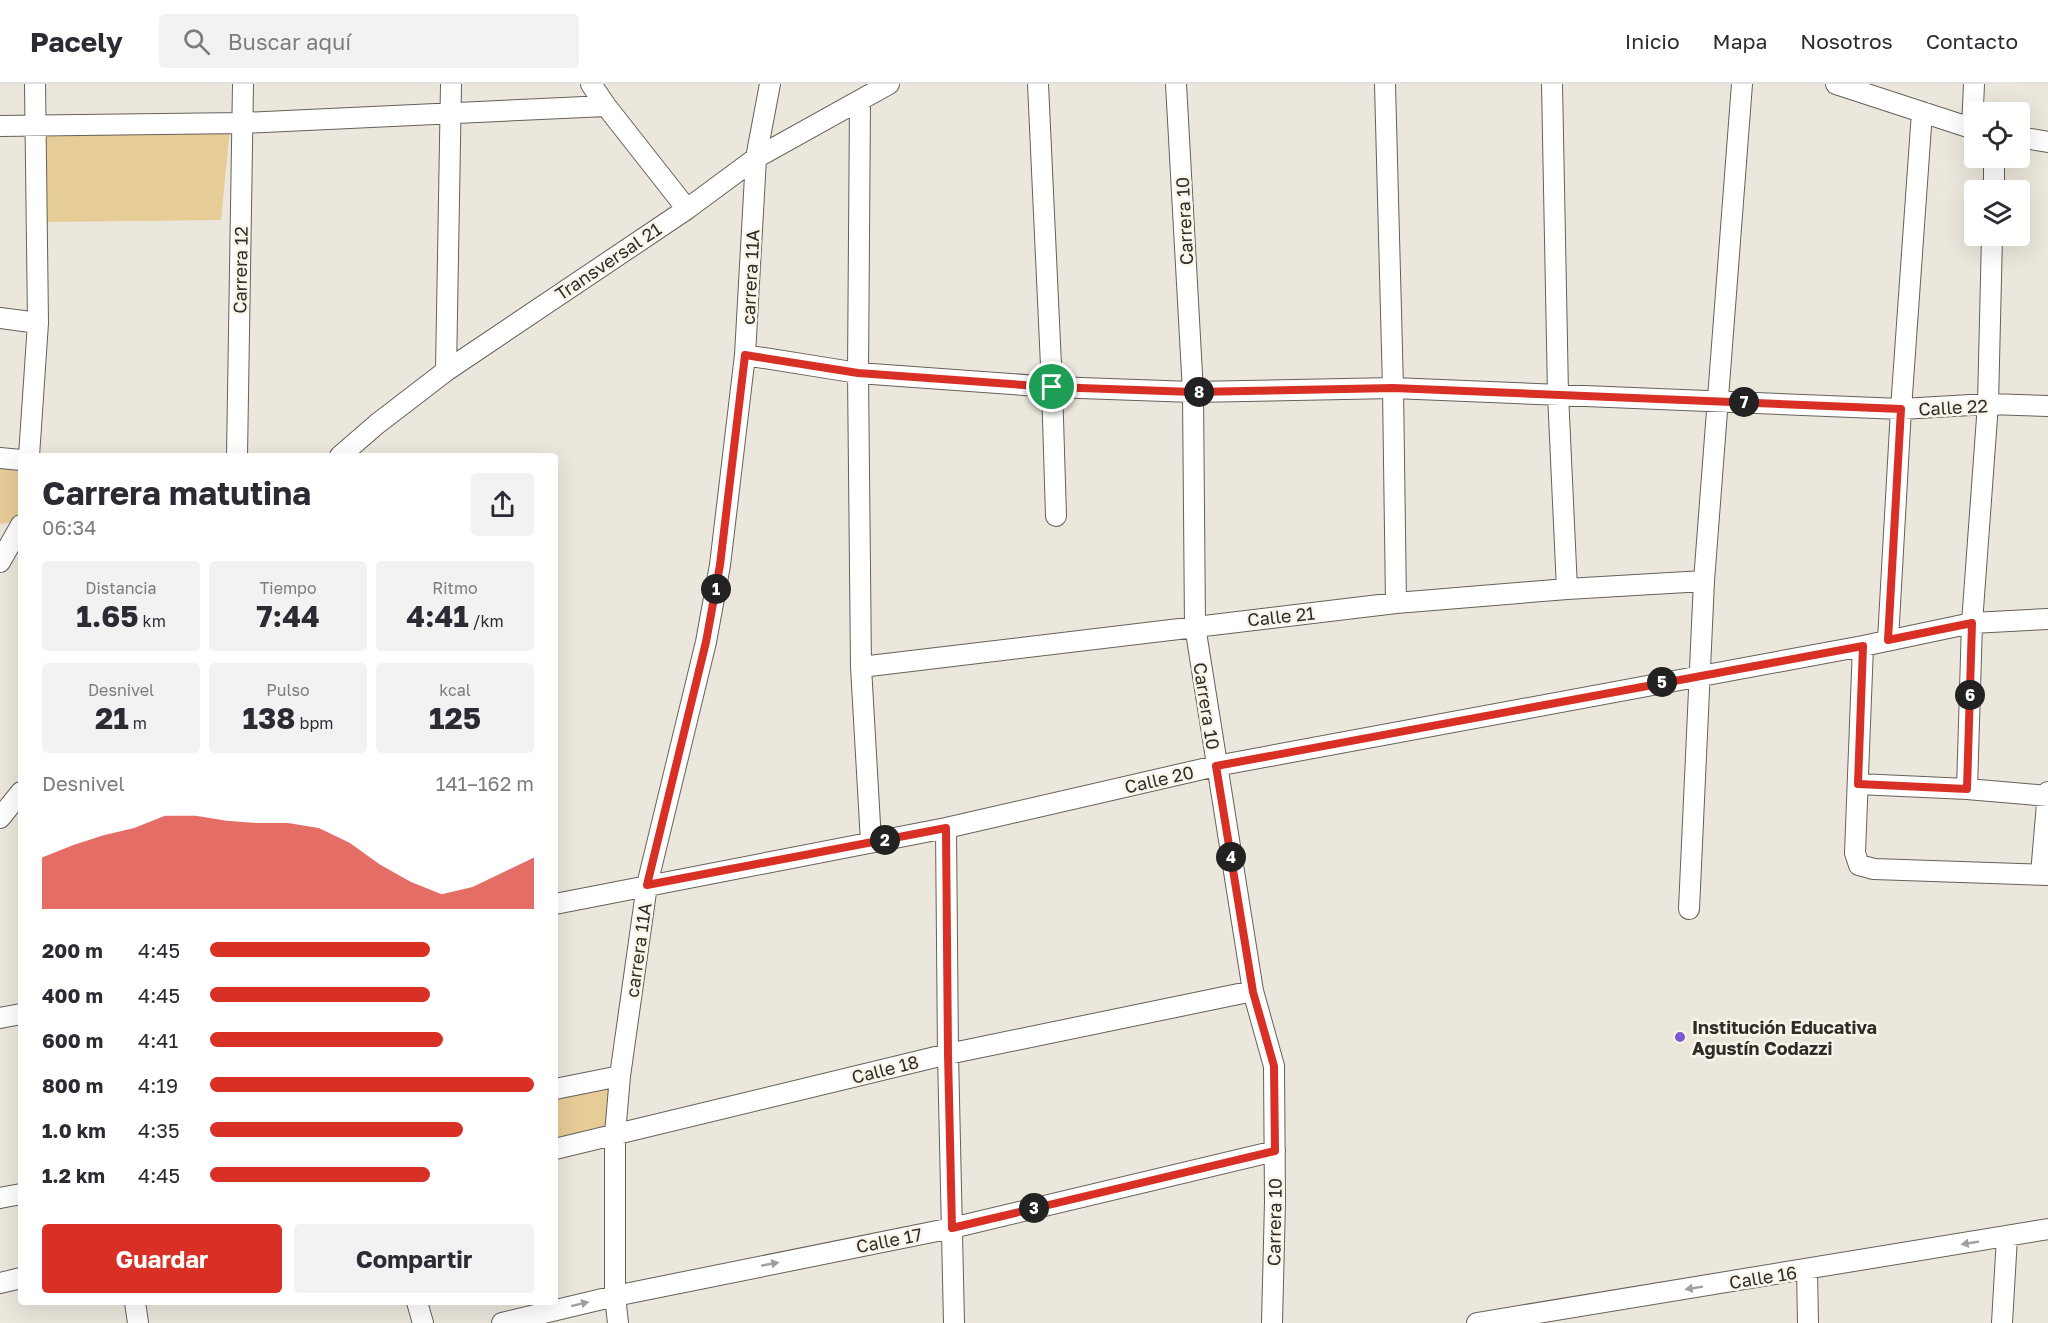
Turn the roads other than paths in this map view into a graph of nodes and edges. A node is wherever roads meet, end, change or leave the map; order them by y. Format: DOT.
graph roads {
  1 [pos="35,84"];
  2 [pos="243,84"];
  3 [pos="451,84"];
  4 [pos="591,84"];
  5 [pos="770,84"];
  6 [pos="889,84"];
  7 [pos="1038,84"];
  8 [pos="1176,84"];
  9 [pos="1384,84"];
  10 [pos="1552,84"];
  11 [pos="1742,84"];
  12 [pos="1839,84"];
  13 [pos="1974,84"];
  14 [pos="860,101"];
  15 [pos="1974,102"];
  16 [pos="606,106"];
  17 [pos="1922,112"];
  18 [pos="451,113"];
  19 [pos="242,123"];
  20 [pos="0,126"];
  21 [pos="37,126"];
  22 [pos="1964,126"];
  23 [pos="2030,139"];
  24 [pos="2048,142"];
  25 [pos="756,158"];
  26 [pos="687,209"];
  27 [pos="1992,246"];
  28 [pos="0,318"];
  29 [pos="38,323"];
  30 [pos="745,355"];
  31 [pos="446,372"];
  32 [pos="858,373"];
  33 [pos="1052,387"];
  34 [pos="1393,388"];
  35 [pos="1193,392"];
  36 [pos="1558,394"];
  37 [pos="1717,401"];
  38 [pos="1988,404"];
  39 [pos="2048,406"];
  40 [pos="1901,409"];
  41 [pos="29,453"];
  42 [pos="237,453"];
  43 [pos="343,453"];
  44 [pos="0,458"];
  45 [pos="18,460"];
  46 [pos="1056,516"];
  47 [pos="18,526"];
  48 [pos="0,529"];
  49 [pos="18,530"];
  50 [pos="0,562"];
  51 [pos="1704,581"];
  52 [pos="1567,589"];
  53 [pos="1396,603"];
  54 [pos="2048,619"];
  55 [pos="1972,623"];
  56 [pos="1195,626"];
  57 [pos="1888,640"];
  58 [pos="1863,646"];
  59 [pos="861,667"];
  60 [pos="1699,675"];
  61 [pos="1216,766"];
  62 [pos="1858,784"];
  63 [pos="1967,789"];
  64 [pos="2048,795"];
  65 [pos="18,796"];
  66 [pos="0,818"];
  67 [pos="946,828"];
  68 [pos="870,842"];
  69 [pos="2044,874"];
  70 [pos="647,885"];
  71 [pos="558,903"];
  72 [pos="1689,909"];
  73 [pos="1253,992"];
  74 [pos="18,1015"];
  75 [pos="0,1018"];
  76 [pos="948,1054"];
  77 [pos="620,1076"];
  78 [pos="558,1088"];
  79 [pos="615,1134"];
  80 [pos="558,1148"];
  81 [pos="1275,1151"];
  82 [pos="18,1195"];
  83 [pos="0,1198"];
  84 [pos="952,1228"];
  85 [pos="2048,1229"];
  86 [pos="2007,1237"];
  87 [pos="1807,1269"];
  88 [pos="18,1279"];
  89 [pos="0,1283"];
  90 [pos="615,1296"];
  91 [pos="135,1305"];
  92 [pos="418,1305"];
  93 [pos="138,1323"];
  94 [pos="423,1323"];
  95 [pos="502,1323"];
  96 [pos="618,1323"];
  97 [pos="954,1323"];
  98 [pos="1272,1323"];
  99 [pos="1477,1323"];
  100 [pos="1808,1323"];
  101 [pos="2002,1323"];
  1 -- 21 [label="street"];
  2 -- 19 [label="street, Carrera 12"];
  3 -- 18 [label="street"];
  4 -- 16 [label="street"];
  5 -- 25 [label="street, carrera 11A"];
  6 -- 14 [label="street, Transversal 21"];
  7 -- 33 [label="street"];
  8 -- 35 [label="street, Carrera 10"];
  9 -- 34 [label="street"];
  10 -- 36 [label="street"];
  11 -- 37 [label="street"];
  12 -- 17 [label="street"];
  13 -- 15 [label="street"];
  14 -- 25 [label="street, Transversal 21"];
  14 -- 32 [label="street"];
  16 -- 18 [label="street"];
  16 -- 26 [label="street"];
  17 -- 22 [label="street"];
  17 -- 40 [label="street"];
  18 -- 19 [label="street"];
  18 -- 31 [label="street"];
  19 -- 21 [label="street"];
  19 -- 42 [label="street, Carrera 12"];
  20 -- 21 [label="street"];
  21 -- 29 [label="street"];
  23 -- 24 [label="street"];
  25 -- 26 [label="street, Transversal 21"];
  25 -- 30 [label="street, carrera 11A"];
  26 -- 31 [label="street, Transversal 21"];
  27 -- 38 [label="street"];
  28 -- 29 [label="street"];
  29 -- 41 [label="street"];
  30 -- 32 [label="street, Calle 22"];
  30 -- 70 [label="street, carrera 11A"];
  31 -- 43 [label="street, Transversal 21"];
  32 -- 33 [label="street, Calle 22"];
  32 -- 59 [label="street"];
  33 -- 35 [label="street, Calle 22"];
  33 -- 46 [label="street"];
  34 -- 35 [label="street, Calle 22"];
  34 -- 36 [label="street, Calle 22"];
  34 -- 53 [label="street"];
  35 -- 56 [label="street, Carrera 10"];
  36 -- 37 [label="street, Calle 22"];
  36 -- 52 [label="street"];
  37 -- 40 [label="street, Calle 22"];
  37 -- 51 [label="street"];
  38 -- 39 [label="street, Calle 22"];
  38 -- 40 [label="street, Calle 22"];
  38 -- 55 [label="street"];
  40 -- 57 [label="street"];
  44 -- 45 [label="street"];
  47 -- 48 [label="street"];
  49 -- 50 [label="street"];
  51 -- 52 [label="street, Calle 21"];
  51 -- 60 [label="street"];
  52 -- 53 [label="street, Calle 21"];
  53 -- 56 [label="street, Calle 21"];
  54 -- 55 [label="street, Calle 20"];
  55 -- 57 [label="street, Calle 20"];
  55 -- 63 [label="street"];
  56 -- 59 [label="street, Calle 21"];
  56 -- 61 [label="street, Carrera 10"];
  57 -- 58 [label="street, Calle 20"];
  58 -- 60 [label="street, Calle 20"];
  58 -- 62 [label="street"];
  59 -- 68 [label="street"];
  60 -- 61 [label="street, Calle 20"];
  60 -- 72 [label="street"];
  61 -- 67 [label="street, Calle 20"];
  61 -- 73 [label="street, Carrera 10"];
  62 -- 63 [label="street"];
  62 -- 69 [label="street"];
  63 -- 64 [label="street"];
  64 -- 69 [label="street"];
  65 -- 66 [label="street"];
  67 -- 68 [label="street, Calle 20"];
  67 -- 76 [label="street"];
  68 -- 70 [label="street, Calle 20"];
  70 -- 71 [label="street, Calle 20"];
  70 -- 77 [label="street, carrera 11A"];
  73 -- 76 [label="street, Calle 18"];
  73 -- 81 [label="street, Carrera 10"];
  74 -- 75 [label="street"];
  76 -- 79 [label="street, Calle 18"];
  76 -- 84 [label="street"];
  77 -- 78 [label="street"];
  77 -- 79 [label="street, carrera 11A"];
  79 -- 80 [label="street, Calle 18"];
  79 -- 90 [label="street, carrera 11A"];
  81 -- 84 [label="street, Calle 17"];
  81 -- 98 [label="street, Carrera 10"];
  82 -- 83 [label="street"];
  90 -- 84 [label="street, Calle 17, one-way"];
  84 -- 97 [label="street"];
  85 -- 86 [label="street, Calle 16"];
  86 -- 87 [label="street, Calle 16, one-way"];
  86 -- 101 [label="street"];
  87 -- 99 [label="street, Calle 16, one-way"];
  87 -- 100 [label="street"];
  88 -- 89 [label="street"];
  95 -- 90 [label="street, Calle 17, one-way"];
  90 -- 96 [label="street, carrera 11A"];
  91 -- 93 [label="street"];
  92 -- 94 [label="street"];
}
